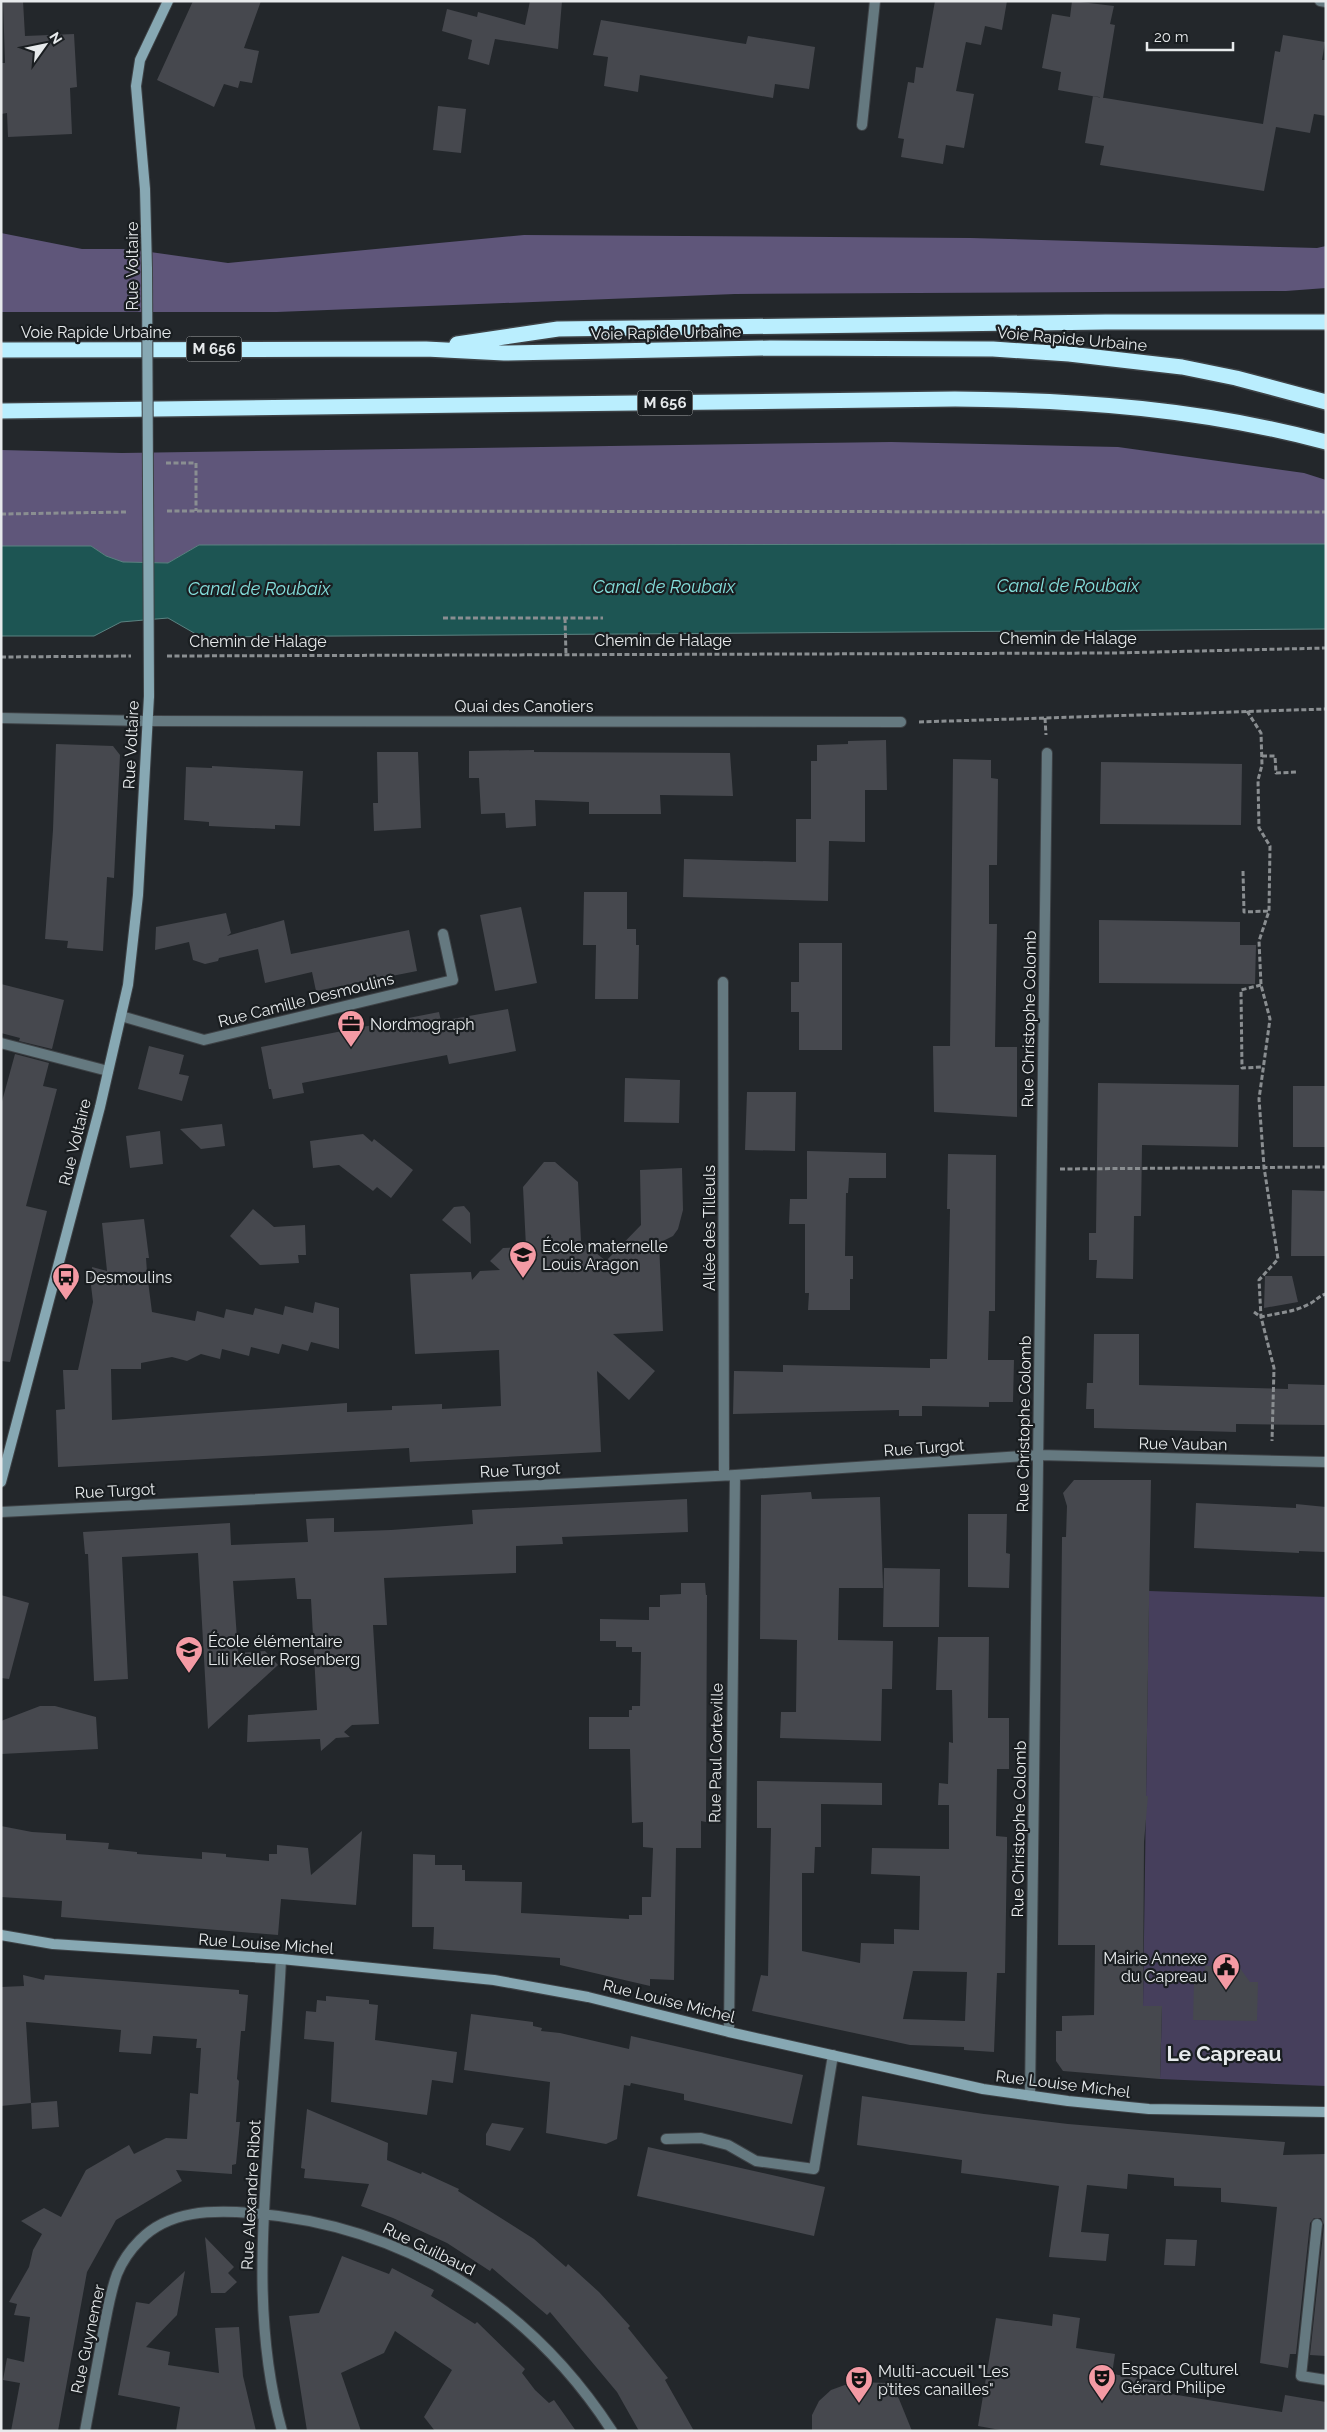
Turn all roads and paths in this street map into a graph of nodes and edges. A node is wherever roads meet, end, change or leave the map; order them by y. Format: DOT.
graph roads {
  1 [pos="168,1"];
  2 [pos="875,1"];
  3 [pos="1320,1"];
  4 [pos="1326,2"];
  5 [pos="862,125"];
  6 [pos="1326,322"];
  7 [pos="426,348"];
  8 [pos="1,350"];
  9 [pos="1326,402"];
  10 [pos="1,411"];
  11 [pos="1326,442"];
  12 [pos="148,464"];
  13 [pos="196,511"];
  14 [pos="137,512"];
  15 [pos="157,512"];
  16 [pos="1326,512"];
  17 [pos="1,514"];
  18 [pos="443,618"];
  19 [pos="565,618"];
  20 [pos="603,618"];
  21 [pos="1326,648"];
  22 [pos="566,655"];
  23 [pos="138,656"];
  24 [pos="158,656"];
  25 [pos="1,657"];
  26 [pos="1326,708"];
  27 [pos="1247,711"];
  28 [pos="1,718"];
  29 [pos="147,721"];
  30 [pos="901,722"];
  31 [pos="1047,753"];
  32 [pos="1262,756"];
  33 [pos="1298,772"];
  34 [pos="1243,871"];
  35 [pos="1269,911"];
  36 [pos="443,934"];
  37 [pos="723,982"];
  38 [pos="1261,985"];
  39 [pos="121,1016"];
  40 [pos="1,1043"];
  41 [pos="1263,1067"];
  42 [pos="108,1071"];
  43 [pos="1326,1167"];
  44 [pos="1264,1168"];
  45 [pos="1042,1169"];
  46 [pos="1326,1294"];
  47 [pos="1254,1312"];
  48 [pos="1261,1317"];
  49 [pos="1039,1455"];
  50 [pos="1272,1461"];
  51 [pos="1326,1462"];
  52 [pos="730,1475"];
  53 [pos="1,1482"];
  54 [pos="1,1512"];
  55 [pos="1,1935"];
  56 [pos="281,1959"];
  57 [pos="729,2032"];
  58 [pos="833,2055"];
  59 [pos="1030,2096"];
  60 [pos="1326,2112"];
  61 [pos="666,2139"];
  62 [pos="263,2214"];
  63 [pos="1317,2224"];
  64 [pos="1326,2380"];
  65 [pos="85,2431"];
  66 [pos="282,2431"];
  67 [pos="612,2431"];
  1 -- 12 [label="street, Rue Voltaire, bridge"];
  2 -- 5 [label="street"];
  3 -- 4 [label="street"];
  6 -- 7 [label="highway"];
  7 -- 8 [label="highway, Voie Rapide Urbaine / M 656"];
  7 -- 9 [label="highway, Voie Rapide Urbaine / M 656"];
  10 -- 11 [label="highway, M 656"];
  12 -- 13 [label="path"];
  12 -- 29 [label="street, Rue Voltaire, bridge"];
  13 -- 15 [label="path"];
  13 -- 16 [label="path"];
  14 -- 17 [label="path"];
  18 -- 19 [label="path"];
  19 -- 20 [label="path"];
  19 -- 22 [label="path"];
  21 -- 22 [label="path, Chemin de Halage"];
  22 -- 24 [label="path, Chemin de Halage"];
  23 -- 25 [label="path"];
  26 -- 27 [label="path"];
  27 -- 30 [label="path"];
  27 -- 32 [label="path"];
  28 -- 29 [label="street"];
  29 -- 30 [label="street, Quai des Canotiers"];
  29 -- 39 [label="street, Rue Voltaire"];
  31 -- 45 [label="street, Rue Christophe Colomb"];
  32 -- 33 [label="path"];
  32 -- 35 [label="path"];
  34 -- 35 [label="path"];
  35 -- 38 [label="path"];
  36 -- 39 [label="street, Rue Camille Desmoulins"];
  37 -- 52 [label="street, Allée des Tilleuls"];
  38 -- 41 [label="path"];
  38 -- 41 [label="path"];
  39 -- 42 [label="street, Rue Voltaire"];
  40 -- 42 [label="street"];
  41 -- 44 [label="path"];
  42 -- 53 [label="street, Rue Voltaire"];
  43 -- 44 [label="path"];
  44 -- 45 [label="path"];
  44 -- 48 [label="path"];
  45 -- 49 [label="street, Rue Christophe Colomb"];
  46 -- 48 [label="path"];
  47 -- 48 [label="path"];
  48 -- 50 [label="path"];
  49 -- 50 [label="street, Rue Vauban"];
  49 -- 52 [label="street, Rue Turgot"];
  49 -- 59 [label="street, Rue Christophe Colomb"];
  50 -- 51 [label="street, Rue Vauban"];
  52 -- 54 [label="street, Rue Turgot"];
  52 -- 57 [label="street, Rue Paul Corteville"];
  55 -- 56 [label="street, Rue Louise Michel"];
  56 -- 57 [label="street, Rue Louise Michel"];
  56 -- 62 [label="street, Rue Alexandre Ribot"];
  57 -- 58 [label="street, Rue Louise Michel"];
  58 -- 59 [label="street, Rue Louise Michel"];
  58 -- 61 [label="street"];
  59 -- 60 [label="street, Rue Louise Michel"];
  62 -- 65 [label="street, Rue Guynemer"];
  62 -- 66 [label="street, Rue Alexandre Ribot"];
  62 -- 67 [label="street, Rue Guilbaud"];
  63 -- 64 [label="street"];
}
